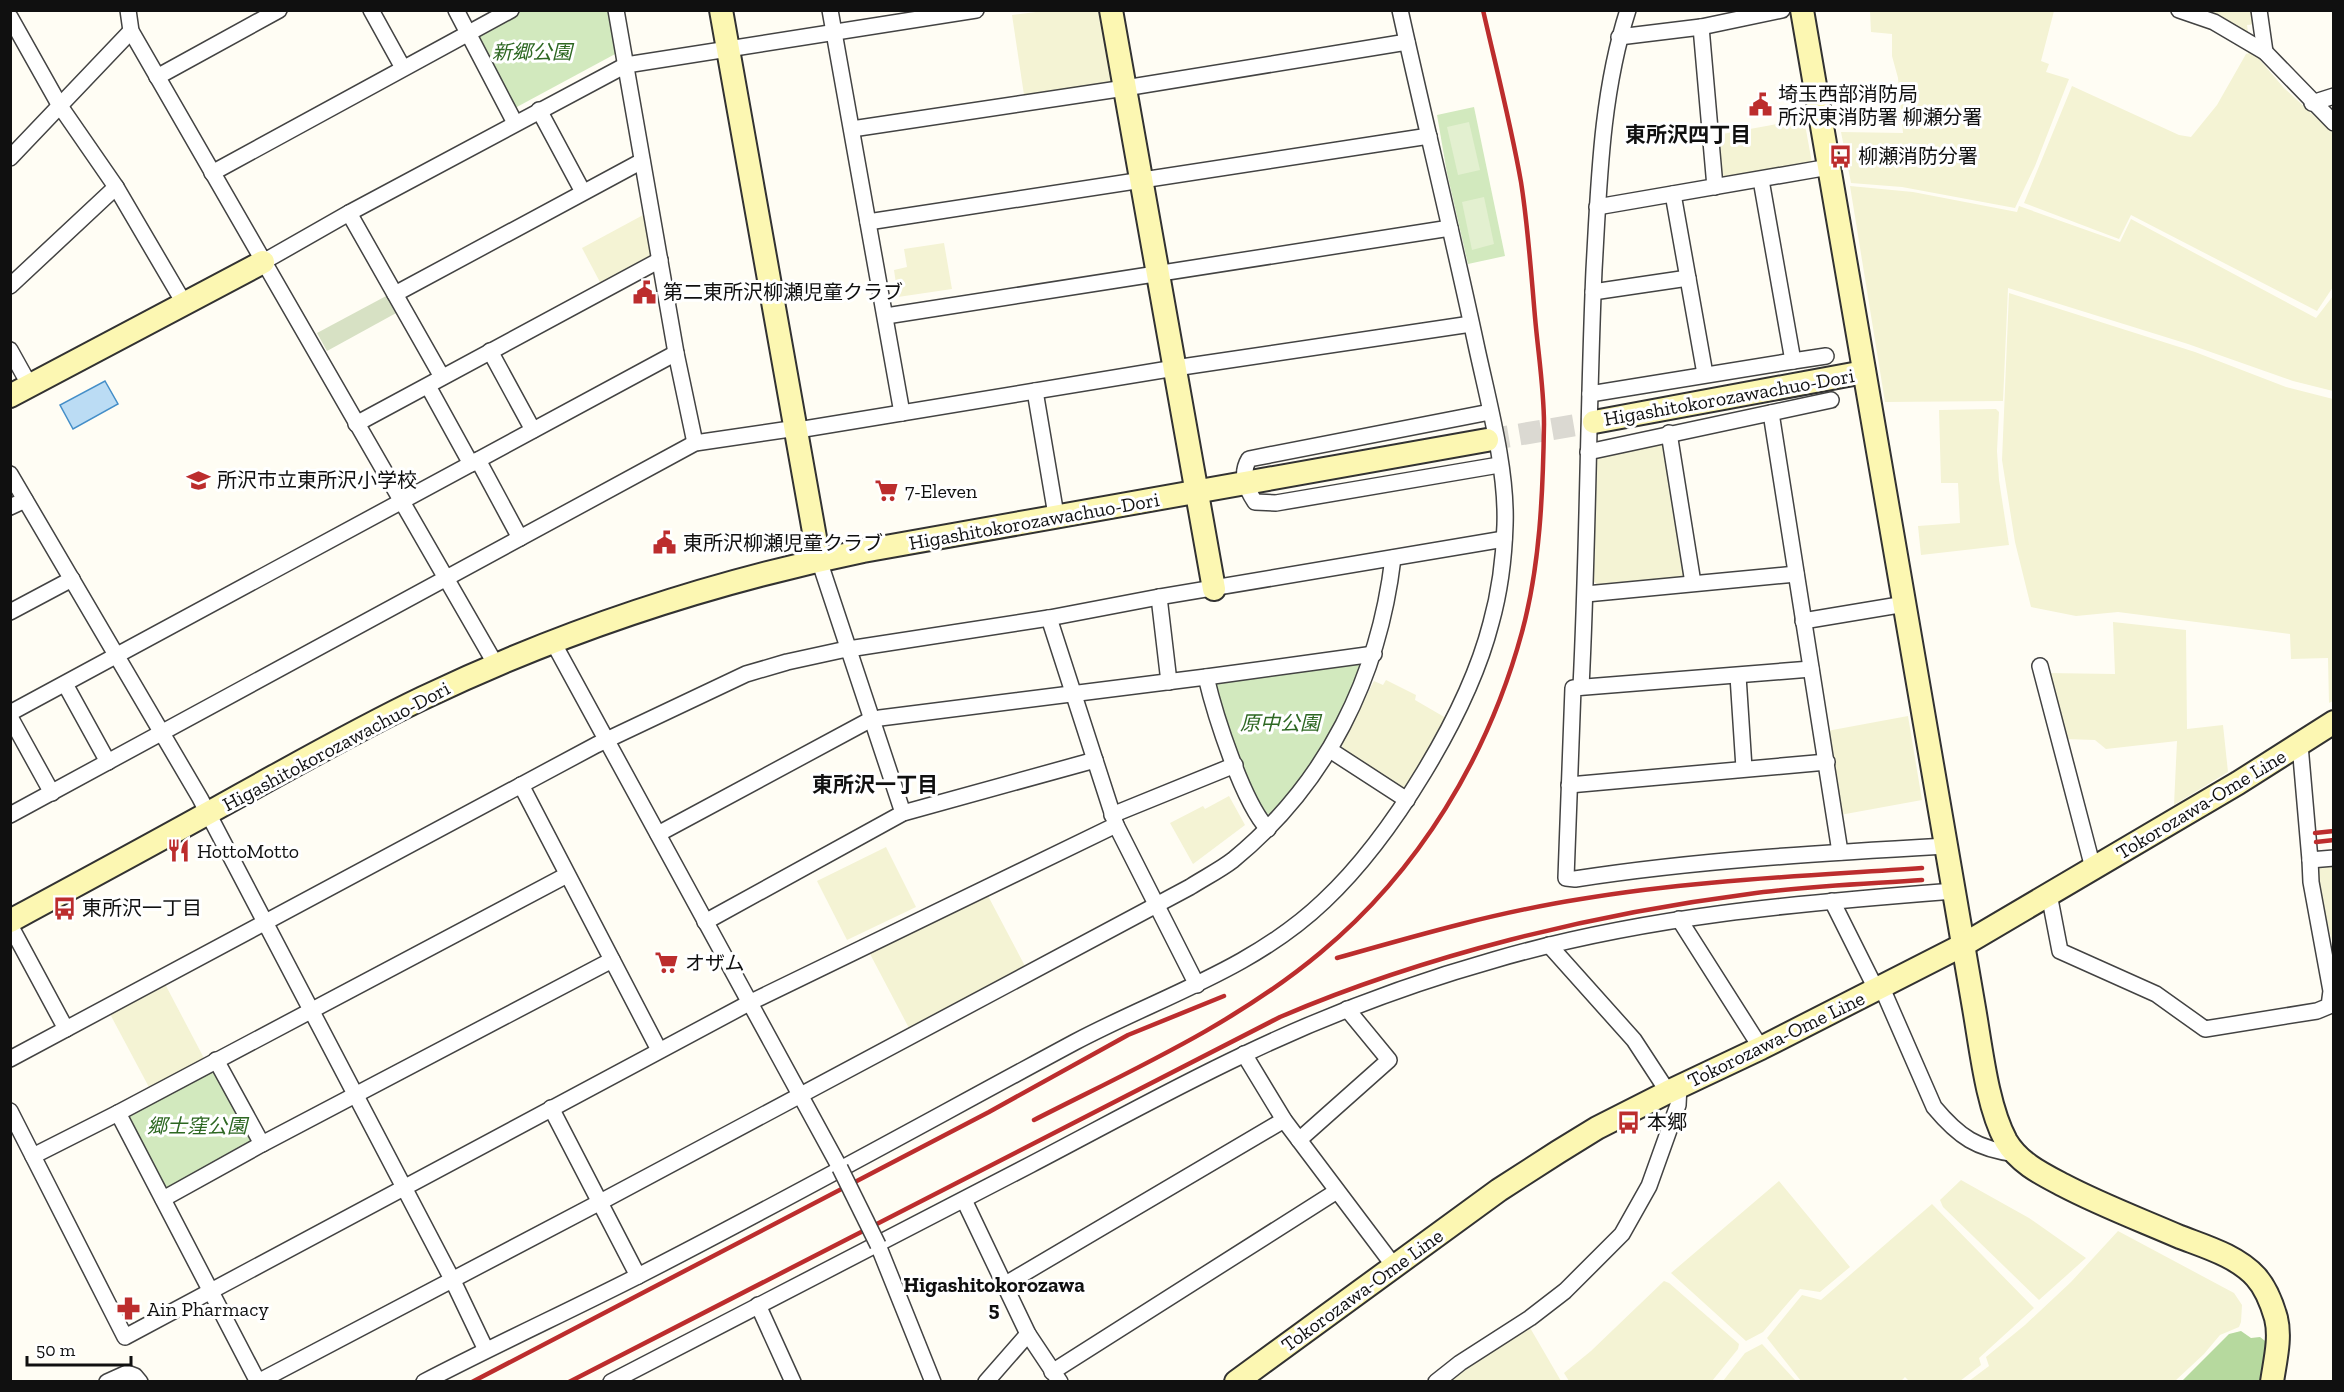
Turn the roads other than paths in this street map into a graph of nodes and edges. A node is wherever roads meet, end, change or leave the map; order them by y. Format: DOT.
graph roads {
  1 [pos="128,10"];
  2 [pos="279,10"];
  3 [pos="371,10"];
  4 [pos="456,10"];
  5 [pos="511,10"];
  6 [pos="616,10"];
  7 [pos="721,10"];
  8 [pos="830,10"];
  9 [pos="976,10"];
  10 [pos="1111,10"];
  11 [pos="1400,10"];
  12 [pos="1628,10"];
  13 [pos="1782,10"];
  14 [pos="1802,10"];
  15 [pos="2179,10"];
  16 [pos="2259,10"];
  17 [pos="12,23"];
  18 [pos="1701,27"];
  19 [pos="131,31"];
  20 [pos="834,32"];
  21 [pos="469,34"];
  22 [pos="1619,37"];
  23 [pos="1407,42"];
  24 [pos="728,49"];
  25 [pos="2265,52"];
  26 [pos="626,65"];
  27 [pos="403,68"];
  28 [pos="157,77"];
  29 [pos="1125,88"];
  30 [pos="2334,96"];
  31 [pos="2312,103"];
  32 [pos="60,106"];
  33 [pos="539,110"];
  34 [pos="515,123"];
  35 [pos="2334,123"];
  36 [pos="852,129"];
  37 [pos="1429,136"];
  38 [pos="10,158"];
  39 [pos="642,161"];
  40 [pos="1829,167"];
  41 [pos="212,172"];
  42 [pos="1141,180"];
  43 [pos="1761,180"];
  44 [pos="116,187"];
  45 [pos="1714,187"];
  46 [pos="583,192"];
  47 [pos="1673,194"];
  48 [pos="1598,207"];
  49 [pos="349,213"];
  50 [pos="868,222"];
  51 [pos="1450,228"];
  52 [pos="660,260"];
  53 [pos="263,262"];
  54 [pos="1157,273"];
  55 [pos="1688,278"];
  56 [pos="10,286"];
  57 [pos="1593,292"];
  58 [pos="395,294"];
  59 [pos="184,303"];
  60 [pos="886,316"];
  61 [pos="1472,324"];
  62 [pos="10,350"];
  63 [pos="490,351"];
  64 [pos="676,352"];
  65 [pos="1826,356"];
  66 [pos="1792,361"];
  67 [pos="1175,368"];
  68 [pos="1864,372"];
  69 [pos="1705,374"];
  70 [pos="442,377"];
  71 [pos="428,386"];
  72 [pos="20,391"];
  73 [pos="1035,391"];
  74 [pos="1590,394"];
  75 [pos="1831,400"];
  76 [pos="1490,412"];
  77 [pos="902,413"];
  78 [pos="1771,413"];
  79 [pos="1594,422"];
  80 [pos="356,424"];
  81 [pos="797,429"];
  82 [pos="533,430"];
  83 [pos="1669,433"];
  84 [pos="1487,441"];
  85 [pos="695,443"];
  86 [pos="1588,452"];
  87 [pos="475,462"];
  88 [pos="1499,465"];
  89 [pos="10,474"];
  90 [pos="1245,483"];
  91 [pos="1197,492"];
  92 [pos="25,500"];
  93 [pos="400,501"];
  94 [pos="10,507"];
  95 [pos="1056,516"];
  96 [pos="520,538"];
  97 [pos="1504,539"];
  98 [pos="1393,558"];
  99 [pos="819,560"];
  100 [pos="1796,574"];
  101 [pos="445,578"];
  102 [pos="72,579"];
  103 [pos="1693,583"];
  104 [pos="1214,589"];
  105 [pos="1586,594"];
  106 [pos="1159,597"];
  107 [pos="1905,604"];
  108 [pos="10,612"];
  109 [pos="1049,618"];
  110 [pos="1803,621"];
  111 [pos="553,642"];
  112 [pos="849,649"];
  113 [pos="1374,654"];
  114 [pos="116,656"];
  115 [pos="496,665"];
  116 [pos="2040,666"];
  117 [pos="1811,669"];
  118 [pos="1738,676"];
  119 [pos="1206,677"];
  120 [pos="1169,682"];
  121 [pos="65,684"];
  122 [pos="1581,687"];
  123 [pos="1073,694"];
  124 [pos="10,715"];
  125 [pos="873,720"];
  126 [pos="2334,722"];
  127 [pos="161,733"];
  128 [pos="607,740"];
  129 [pos="2300,745"];
  130 [pos="1330,750"];
  131 [pos="1095,760"];
  132 [pos="108,762"];
  133 [pos="1827,762"];
  134 [pos="1235,765"];
  135 [pos="1744,768"];
  136 [pos="521,785"];
  137 [pos="1569,785"];
  138 [pos="52,793"];
  139 [pos="1407,800"];
  140 [pos="209,813"];
  141 [pos="903,813"];
  142 [pos="10,815"];
  143 [pos="1114,820"];
  144 [pos="1268,829"];
  145 [pos="658,834"];
  146 [pos="1946,846"];
  147 [pos="1840,852"];
  148 [pos="2334,858"];
  149 [pos="2310,860"];
  150 [pos="2093,868"];
  151 [pos="567,875"];
  152 [pos="1954,891"];
  153 [pos="2049,894"];
  154 [pos="1832,901"];
  155 [pos="1156,905"];
  156 [pos="1679,919"];
  157 [pos="265,922"];
  158 [pos="705,922"];
  159 [pos="10,923"];
  160 [pos="1549,945"];
  161 [pos="1963,945"];
  162 [pos="612,960"];
  163 [pos="1197,985"];
  164 [pos="1879,989"];
  165 [pos="749,1003"];
  166 [pos="1347,1009"];
  167 [pos="313,1011"];
  168 [pos="66,1029"];
  169 [pos="1761,1048"];
  170 [pos="659,1050"];
  171 [pos="1244,1054"];
  172 [pos="10,1059"];
  173 [pos="216,1060"];
  174 [pos="1674,1089"];
  175 [pos="356,1094"];
  176 [pos="800,1096"];
  177 [pos="551,1108"];
  178 [pos="10,1111"];
  179 [pos="118,1113"];
  180 [pos="1284,1120"];
  181 [pos="1299,1140"];
  182 [pos="262,1144"];
  183 [pos="2016,1154"];
  184 [pos="33,1156"];
  185 [pos="840,1168"];
  186 [pos="404,1187"];
  187 [pos="1337,1191"];
  188 [pos="164,1198"];
  189 [pos="964,1200"];
  190 [pos="599,1203"];
  191 [pos="878,1245"];
  192 [pos="1394,1266"];
  193 [pos="638,1276"];
  194 [pos="453,1281"];
  195 [pos="1004,1285"];
  196 [pos="211,1290"];
  197 [pos="758,1305"];
  198 [pos="1028,1334"];
  199 [pos="486,1350"];
  200 [pos="1056,1377"];
  201 [pos="108,1382"];
  202 [pos="140,1382"];
  203 [pos="258,1382"];
  204 [pos="424,1382"];
  205 [pos="610,1382"];
  206 [pos="794,1382"];
  207 [pos="933,1382"];
  208 [pos="986,1382"];
  209 [pos="1236,1382"];
  210 [pos="1436,1382"];
  211 [pos="2272,1382"];
  1 -- 19 [label="street"];
  2 -- 28 [label="street"];
  3 -- 27 [label="street"];
  4 -- 21 [label="street"];
  5 -- 21 [label="street"];
  6 -- 26 [label="street"];
  7 -- 24 [label="street"];
  8 -- 20 [label="street"];
  9 -- 20 [label="street"];
  10 -- 29 [label="street"];
  11 -- 23 [label="street"];
  12 -- 22 [label="street"];
  13 -- 18 [label="street"];
  14 -- 40 [label="street"];
  15 -- 25 [label="street"];
  16 -- 25 [label="street"];
  17 -- 32 [label="street"];
  18 -- 22 [label="street"];
  18 -- 45 [label="street"];
  19 -- 28 [label="street"];
  19 -- 32 [label="street"];
  20 -- 24 [label="street"];
  20 -- 36 [label="street"];
  21 -- 27 [label="street"];
  21 -- 34 [label="street"];
  22 -- 48 [label="street"];
  23 -- 29 [label="street"];
  23 -- 37 [label="street"];
  24 -- 26 [label="street"];
  24 -- 81 [label="street"];
  25 -- 31 [label="street"];
  26 -- 33 [label="street"];
  26 -- 39 [label="street"];
  27 -- 41 [label="street"];
  28 -- 41 [label="street"];
  29 -- 36 [label="street"];
  29 -- 42 [label="street"];
  30 -- 31 [label="street"];
  31 -- 35 [label="street"];
  32 -- 38 [label="street"];
  32 -- 44 [label="street"];
  33 -- 34 [label="street"];
  33 -- 46 [label="street"];
  34 -- 49 [label="street"];
  36 -- 50 [label="street"];
  37 -- 42 [label="street"];
  37 -- 51 [label="street"];
  39 -- 46 [label="street"];
  39 -- 52 [label="street"];
  40 -- 43 [label="street"];
  40 -- 68 [label="street"];
  41 -- 53 [label="street"];
  42 -- 50 [label="street"];
  42 -- 54 [label="street"];
  43 -- 45 [label="street"];
  43 -- 66 [label="street"];
  44 -- 56 [label="street"];
  44 -- 59 [label="street"];
  45 -- 47 [label="street"];
  46 -- 58 [label="street"];
  47 -- 48 [label="street"];
  47 -- 55 [label="street"];
  48 -- 57 [label="street"];
  49 -- 53 [label="street"];
  49 -- 58 [label="street"];
  50 -- 60 [label="street"];
  51 -- 54 [label="street"];
  51 -- 61 [label="street"];
  52 -- 63 [label="street"];
  52 -- 64 [label="street"];
  53 -- 59 [label="street"];
  53 -- 80 [label="street"];
  54 -- 60 [label="street"];
  54 -- 67 [label="street"];
  55 -- 57 [label="street"];
  55 -- 69 [label="street"];
  57 -- 74 [label="street"];
  58 -- 70 [label="street"];
  59 -- 72 [label="street"];
  60 -- 77 [label="street"];
  61 -- 67 [label="street"];
  61 -- 76 [label="street"];
  62 -- 72 [label="street"];
  63 -- 70 [label="street"];
  63 -- 82 [label="street"];
  64 -- 82 [label="street"];
  64 -- 85 [label="street"];
  65 -- 66 [label="street"];
  66 -- 69 [label="street"];
  67 -- 73 [label="street"];
  67 -- 91 [label="street"];
  68 -- 79 [label="street, Higashitokorozawachuo-Dori"];
  68 -- 107 [label="street"];
  69 -- 74 [label="street"];
  70 -- 71 [label="street"];
  71 -- 80 [label="street"];
  71 -- 87 [label="street"];
  73 -- 77 [label="street"];
  73 -- 95 [label="street"];
  74 -- 86 [label="street"];
  75 -- 78 [label="street"];
  76 -- 88 [label="street"];
  76 -- 90 [label="street"];
  77 -- 81 [label="street"];
  78 -- 83 [label="street"];
  78 -- 100 [label="street"];
  80 -- 93 [label="street"];
  81 -- 85 [label="street"];
  81 -- 99 [label="street"];
  82 -- 87 [label="street"];
  83 -- 86 [label="street"];
  83 -- 103 [label="street"];
  84 -- 90 [label="street, Higashitokorozawachuo-Dori"];
  85 -- 96 [label="street"];
  86 -- 105 [label="street"];
  87 -- 93 [label="street"];
  87 -- 96 [label="street"];
  88 -- 90 [label="street"];
  88 -- 97 [label="street"];
  89 -- 92 [label="street"];
  90 -- 91 [label="street, Higashitokorozawachuo-Dori"];
  91 -- 95 [label="street, Higashitokorozawachuo-Dori"];
  91 -- 104 [label="street"];
  92 -- 94 [label="street"];
  92 -- 102 [label="street"];
  93 -- 101 [label="street"];
  93 -- 114 [label="street"];
  95 -- 99 [label="street, Higashitokorozawachuo-Dori"];
  96 -- 101 [label="street"];
  97 -- 98 [label="street"];
  97 -- 139 [label="street"];
  98 -- 104 [label="street"];
  98 -- 113 [label="street"];
  99 -- 111 [label="street, Higashitokorozawachuo-Dori"];
  99 -- 112 [label="street"];
  100 -- 103 [label="street"];
  100 -- 110 [label="street"];
  101 -- 115 [label="street"];
  101 -- 127 [label="street"];
  102 -- 108 [label="street"];
  102 -- 114 [label="street"];
  103 -- 105 [label="street"];
  104 -- 106 [label="street"];
  105 -- 122 [label="street"];
  106 -- 109 [label="street"];
  106 -- 120 [label="street"];
  107 -- 110 [label="street"];
  107 -- 146 [label="street"];
  109 -- 112 [label="street"];
  109 -- 123 [label="street"];
  110 -- 117 [label="street"];
  111 -- 115 [label="street, Higashitokorozawachuo-Dori"];
  111 -- 128 [label="street"];
  112 -- 125 [label="street"];
  112 -- 128 [label="street"];
  113 -- 119 [label="street"];
  113 -- 130 [label="street"];
  114 -- 121 [label="street"];
  114 -- 127 [label="street"];
  115 -- 140 [label="street, Higashitokorozawachuo-Dori"];
  116 -- 150 [label="street"];
  117 -- 118 [label="street"];
  117 -- 133 [label="street"];
  118 -- 122 [label="street"];
  118 -- 135 [label="street"];
  119 -- 120 [label="street"];
  119 -- 134 [label="street"];
  120 -- 123 [label="street"];
  121 -- 124 [label="street"];
  121 -- 132 [label="street"];
  122 -- 137 [label="street"];
  123 -- 125 [label="street"];
  123 -- 131 [label="street"];
  124 -- 138 [label="street"];
  125 -- 141 [label="street"];
  125 -- 145 [label="street"];
  126 -- 129 [label="street, Tokorozawa-Ome Line"];
  127 -- 132 [label="street"];
  127 -- 140 [label="street"];
  128 -- 136 [label="street"];
  128 -- 145 [label="street"];
  129 -- 149 [label="street"];
  129 -- 150 [label="street, Tokorozawa-Ome Line"];
  130 -- 139 [label="street"];
  130 -- 144 [label="street"];
  131 -- 141 [label="street"];
  131 -- 143 [label="street"];
  132 -- 138 [label="street"];
  133 -- 135 [label="street"];
  133 -- 147 [label="street"];
  134 -- 143 [label="street"];
  134 -- 144 [label="street"];
  135 -- 137 [label="street"];
  136 -- 151 [label="street"];
  136 -- 157 [label="street"];
  137 -- 147 [label="street"];
  138 -- 142 [label="street"];
  139 -- 163 [label="street"];
  140 -- 157 [label="street"];
  140 -- 159 [label="street, Higashitokorozawachuo-Dori"];
  141 -- 158 [label="street"];
  143 -- 155 [label="street"];
  143 -- 165 [label="street"];
  144 -- 155 [label="street"];
  145 -- 158 [label="street"];
  146 -- 147 [label="street"];
  146 -- 152 [label="street"];
  148 -- 149 [label="street"];
  149 -- 153 [label="street"];
  150 -- 153 [label="street, Tokorozawa-Ome Line"];
  151 -- 162 [label="street"];
  151 -- 167 [label="street"];
  152 -- 154 [label="street"];
  152 -- 161 [label="street"];
  153 -- 161 [label="street, Tokorozawa-Ome Line"];
  154 -- 156 [label="street"];
  154 -- 164 [label="street"];
  155 -- 163 [label="street"];
  155 -- 176 [label="street"];
  156 -- 160 [label="street"];
  156 -- 169 [label="street"];
  157 -- 167 [label="street"];
  157 -- 168 [label="street"];
  158 -- 165 [label="street"];
  159 -- 168 [label="street"];
  160 -- 166 [label="street"];
  160 -- 174 [label="street"];
  161 -- 164 [label="street, Tokorozawa-Ome Line"];
  161 -- 183 [label="street"];
  162 -- 170 [label="street"];
  162 -- 175 [label="street"];
  163 -- 185 [label="street"];
  164 -- 169 [label="street, Tokorozawa-Ome Line"];
  164 -- 183 [label="street"];
  165 -- 170 [label="street"];
  165 -- 176 [label="street"];
  166 -- 171 [label="street"];
  166 -- 181 [label="street"];
  167 -- 173 [label="street"];
  167 -- 175 [label="street"];
  168 -- 172 [label="street"];
  169 -- 174 [label="street, Tokorozawa-Ome Line"];
  170 -- 177 [label="street"];
  171 -- 180 [label="street"];
  171 -- 189 [label="street"];
  173 -- 179 [label="street"];
  173 -- 182 [label="street"];
  174 -- 192 [label="street, Tokorozawa-Ome Line"];
  174 -- 210 [label="street"];
  175 -- 182 [label="street"];
  175 -- 186 [label="street"];
  176 -- 185 [label="street"];
  176 -- 190 [label="street"];
  177 -- 186 [label="street"];
  177 -- 190 [label="street"];
  178 -- 184 [label="street"];
  179 -- 184 [label="street"];
  179 -- 188 [label="street"];
  180 -- 181 [label="street"];
  180 -- 195 [label="street"];
  181 -- 187 [label="street"];
  182 -- 188 [label="street"];
  183 -- 211 [label="street"];
  184 -- 196 [label="street"];
  185 -- 191 [label="street, bridge"];
  185 -- 193 [label="street"];
  186 -- 194 [label="street"];
  186 -- 196 [label="street"];
  187 -- 192 [label="street"];
  187 -- 200 [label="street"];
  188 -- 196 [label="street"];
  189 -- 191 [label="street"];
  189 -- 195 [label="street"];
  190 -- 193 [label="street"];
  190 -- 194 [label="street"];
  191 -- 197 [label="street"];
  191 -- 207 [label="street"];
  192 -- 209 [label="street, Tokorozawa-Ome Line"];
  193 -- 199 [label="street"];
  194 -- 199 [label="street"];
  194 -- 203 [label="street"];
  195 -- 198 [label="street"];
  196 -- 203 [label="street"];
  197 -- 205 [label="street"];
  197 -- 206 [label="street"];
  198 -- 200 [label="street"];
  198 -- 208 [label="street"];
  199 -- 204 [label="street"];
  201 -- 202 [label="street"];
}
